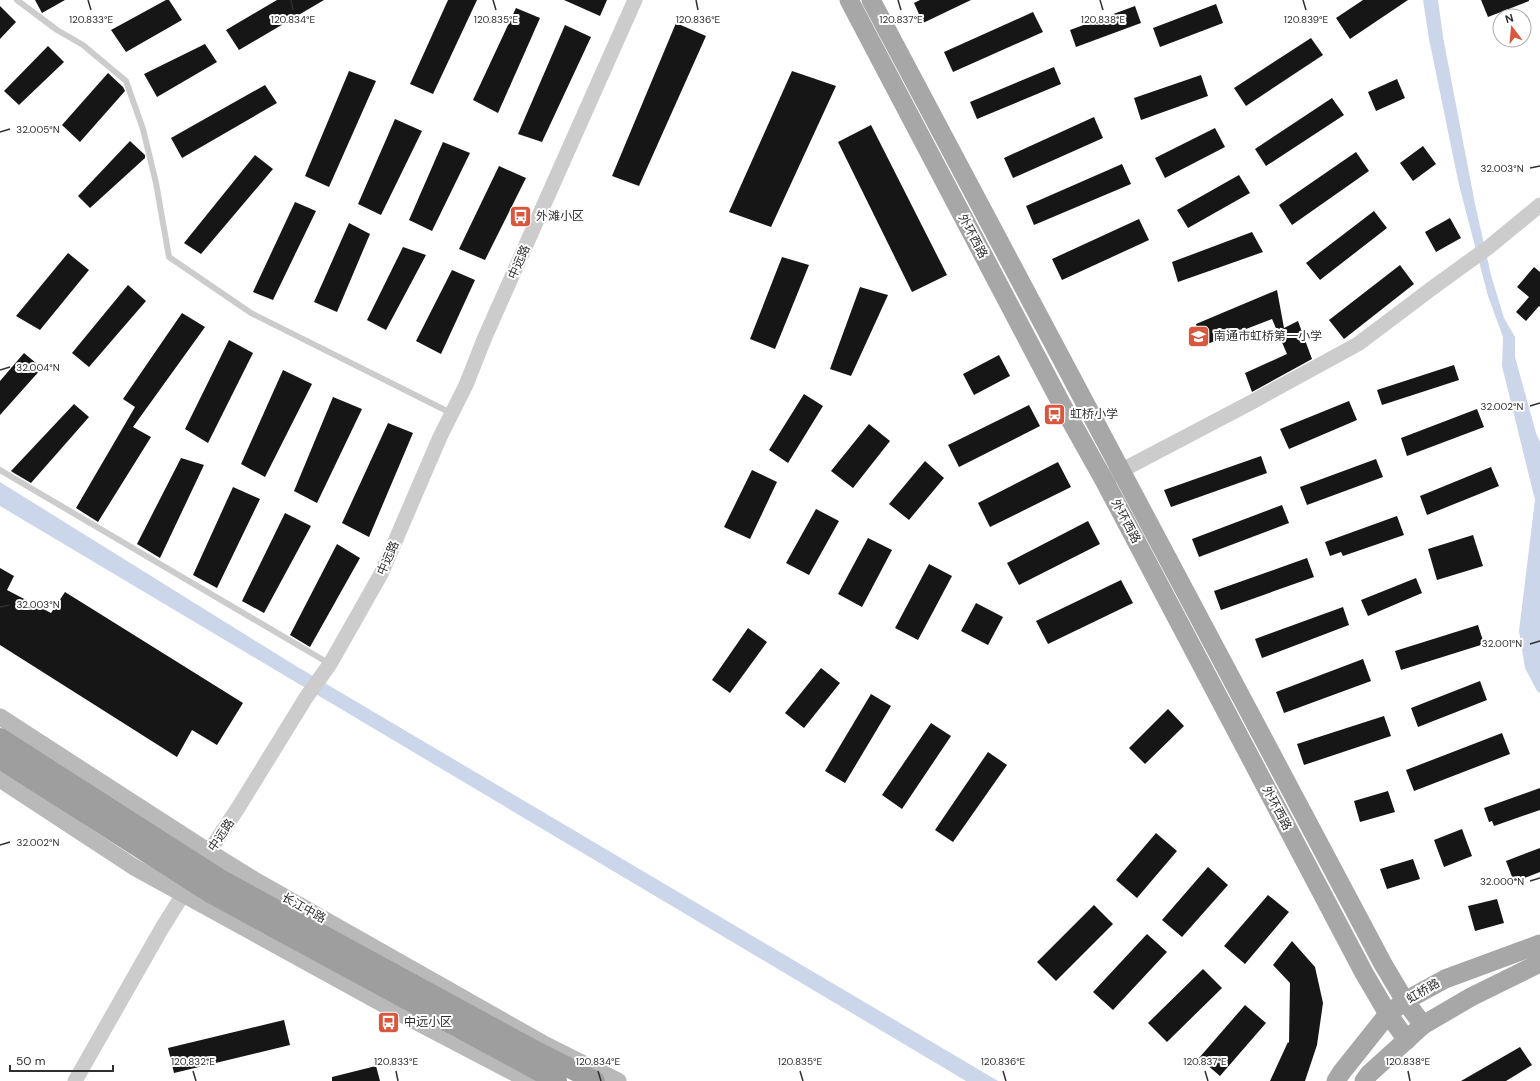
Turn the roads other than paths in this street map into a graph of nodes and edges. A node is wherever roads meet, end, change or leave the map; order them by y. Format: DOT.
graph roads {
  1 [pos="17,0"];
  2 [pos="635,0"];
  3 [pos="849,0"];
  4 [pos="871,0"];
  5 [pos="1540,205"];
  6 [pos="452,414"];
  7 [pos="0,470"];
  8 [pos="1112,475"];
  9 [pos="326,669"];
  10 [pos="0,717"];
  11 [pos="0,738"];
  12 [pos="0,759"];
  13 [pos="0,779"];
  14 [pos="208,852"];
  15 [pos="184,894"];
  16 [pos="1540,944"];
  17 [pos="1540,963"];
  18 [pos="1405,1001"];
  19 [pos="1388,1014"];
  20 [pos="1423,1026"];
  21 [pos="1407,1040"];
  22 [pos="75,1081"];
  23 [pos="530,1081"];
  24 [pos="557,1081"];
  25 [pos="595,1081"];
  26 [pos="618,1081"];
  27 [pos="1336,1081"];
  28 [pos="1364,1081"];
  1 -- 6 [label="lane"];
  2 -- 6 [label="street, 中远路"];
  3 -- 8 [label="main road, 外环西路"];
  4 -- 8 [label="main road, 外环西路"];
  5 -- 8 [label="street"];
  6 -- 9 [label="street, 中远路"];
  7 -- 9 [label="lane"];
  8 -- 18 [label="main road, 外环西路"];
  8 -- 19 [label="main road, 外环西路"];
  9 -- 14 [label="street, 中远路"];
  10 -- 14 [label="main road, 长江中路"];
  11 -- 25 [label="highway, 长江中路, bridge"];
  12 -- 24 [label="highway, bridge"];
  13 -- 15 [label="main road"];
  14 -- 15 [label="street, 中远路"];
  14 -- 26 [label="main road, 长江中路"];
  15 -- 22 [label="street, 中远路"];
  15 -- 23 [label="main road"];
  16 -- 18 [label="main road, 虹桥路"];
  17 -- 20 [label="main road"];
  18 -- 19 [label="main road, 虹桥路"];
  18 -- 20 [label="main road, 外环西路"];
  19 -- 21 [label="main road, 外环西路"];
  19 -- 27 [label="main road, 虹桥路"];
  20 -- 21 [label="main road"];
  21 -- 28 [label="main road"];
}
